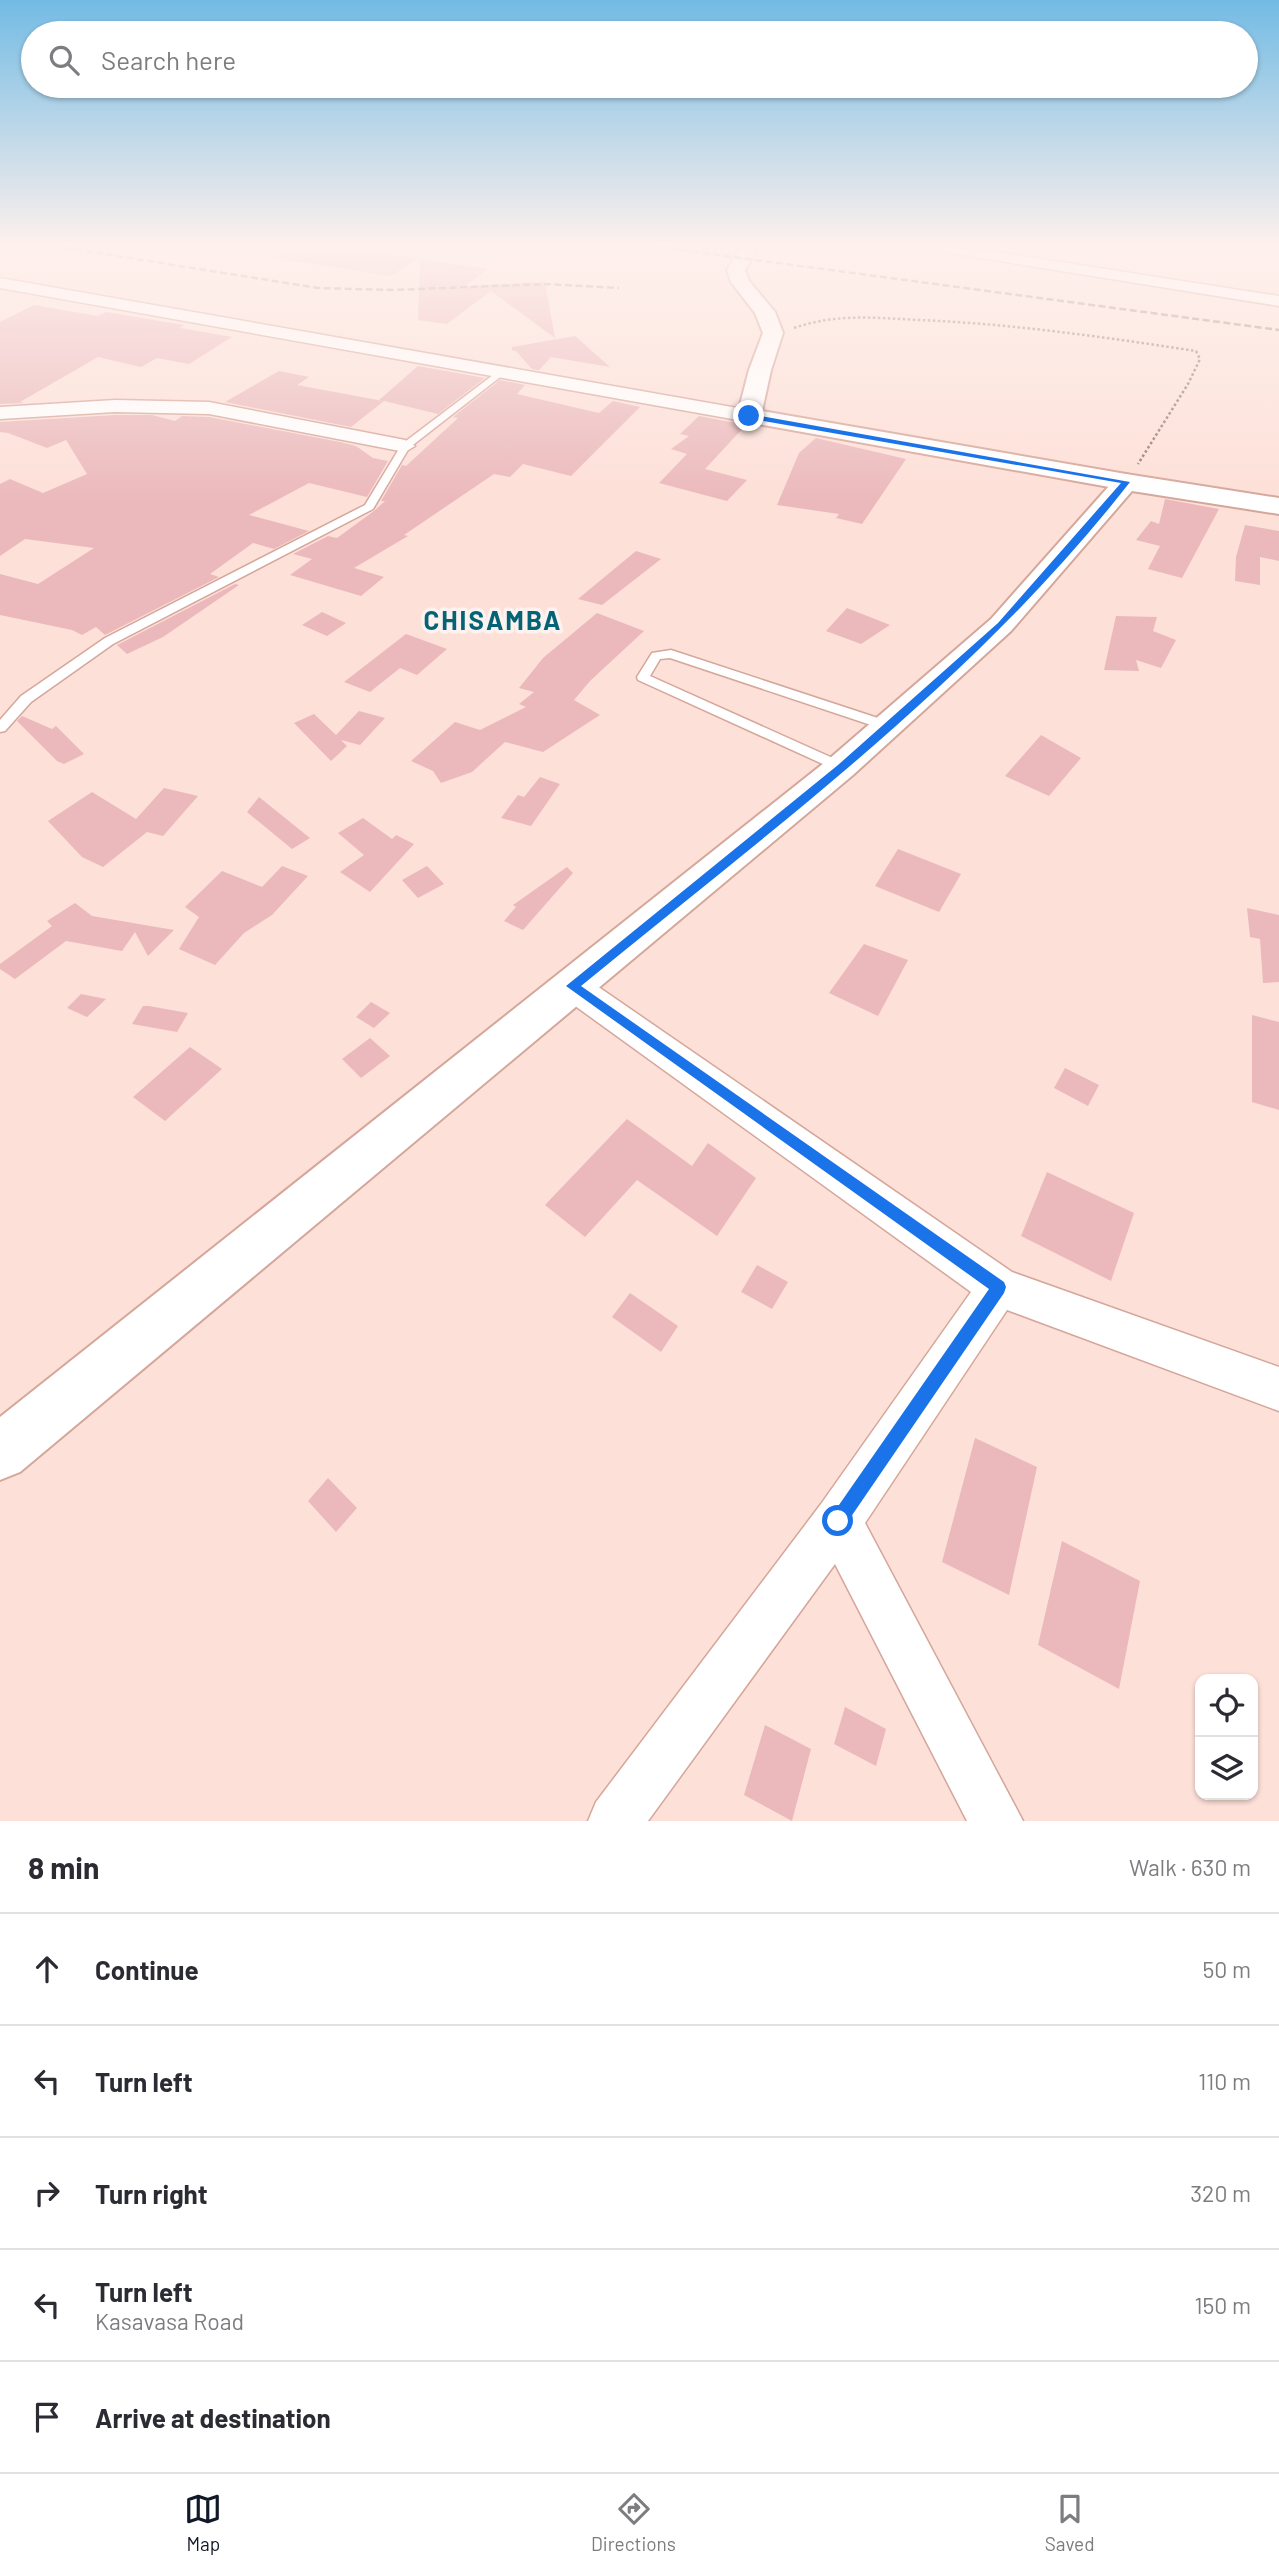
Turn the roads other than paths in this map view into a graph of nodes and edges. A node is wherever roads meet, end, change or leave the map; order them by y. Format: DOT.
graph roads {
  1 [pos="261,331"];
  2 [pos="772,331"];
  3 [pos="500,374"];
  4 [pos="0,413"];
  5 [pos="749,416"];
  6 [pos="405,446"];
  7 [pos="1126,482"];
  8 [pos="1279,506"];
  9 [pos="888,726"];
  10 [pos="0,728"];
  11 [pos="841,767"];
  12 [pos="572,986"];
  13 [pos="999,1287"];
  14 [pos="1279,1389"];
  15 [pos="0,1452"];
  16 [pos="838,1521"];
  17 [pos="615,1821"];
  18 [pos="996,1821"];
  1 -- 3 [label="street"];
  2 -- 5 [label="main road"];
  3 -- 5 [label="street"];
  3 -- 6 [label="lane"];
  4 -- 6 [label="street"];
  5 -- 7 [label="main road"];
  6 -- 10 [label="lane"];
  7 -- 8 [label="main road"];
  7 -- 9 [label="main road"];
  9 -- 11 [label="main road"];
  9 -- 11 [label="lane"];
  11 -- 12 [label="main road"];
  12 -- 13 [label="street"];
  12 -- 15 [label="main road"];
  13 -- 14 [label="street"];
  13 -- 16 [label="street"];
  16 -- 17 [label="street"];
  16 -- 18 [label="street"];
}
